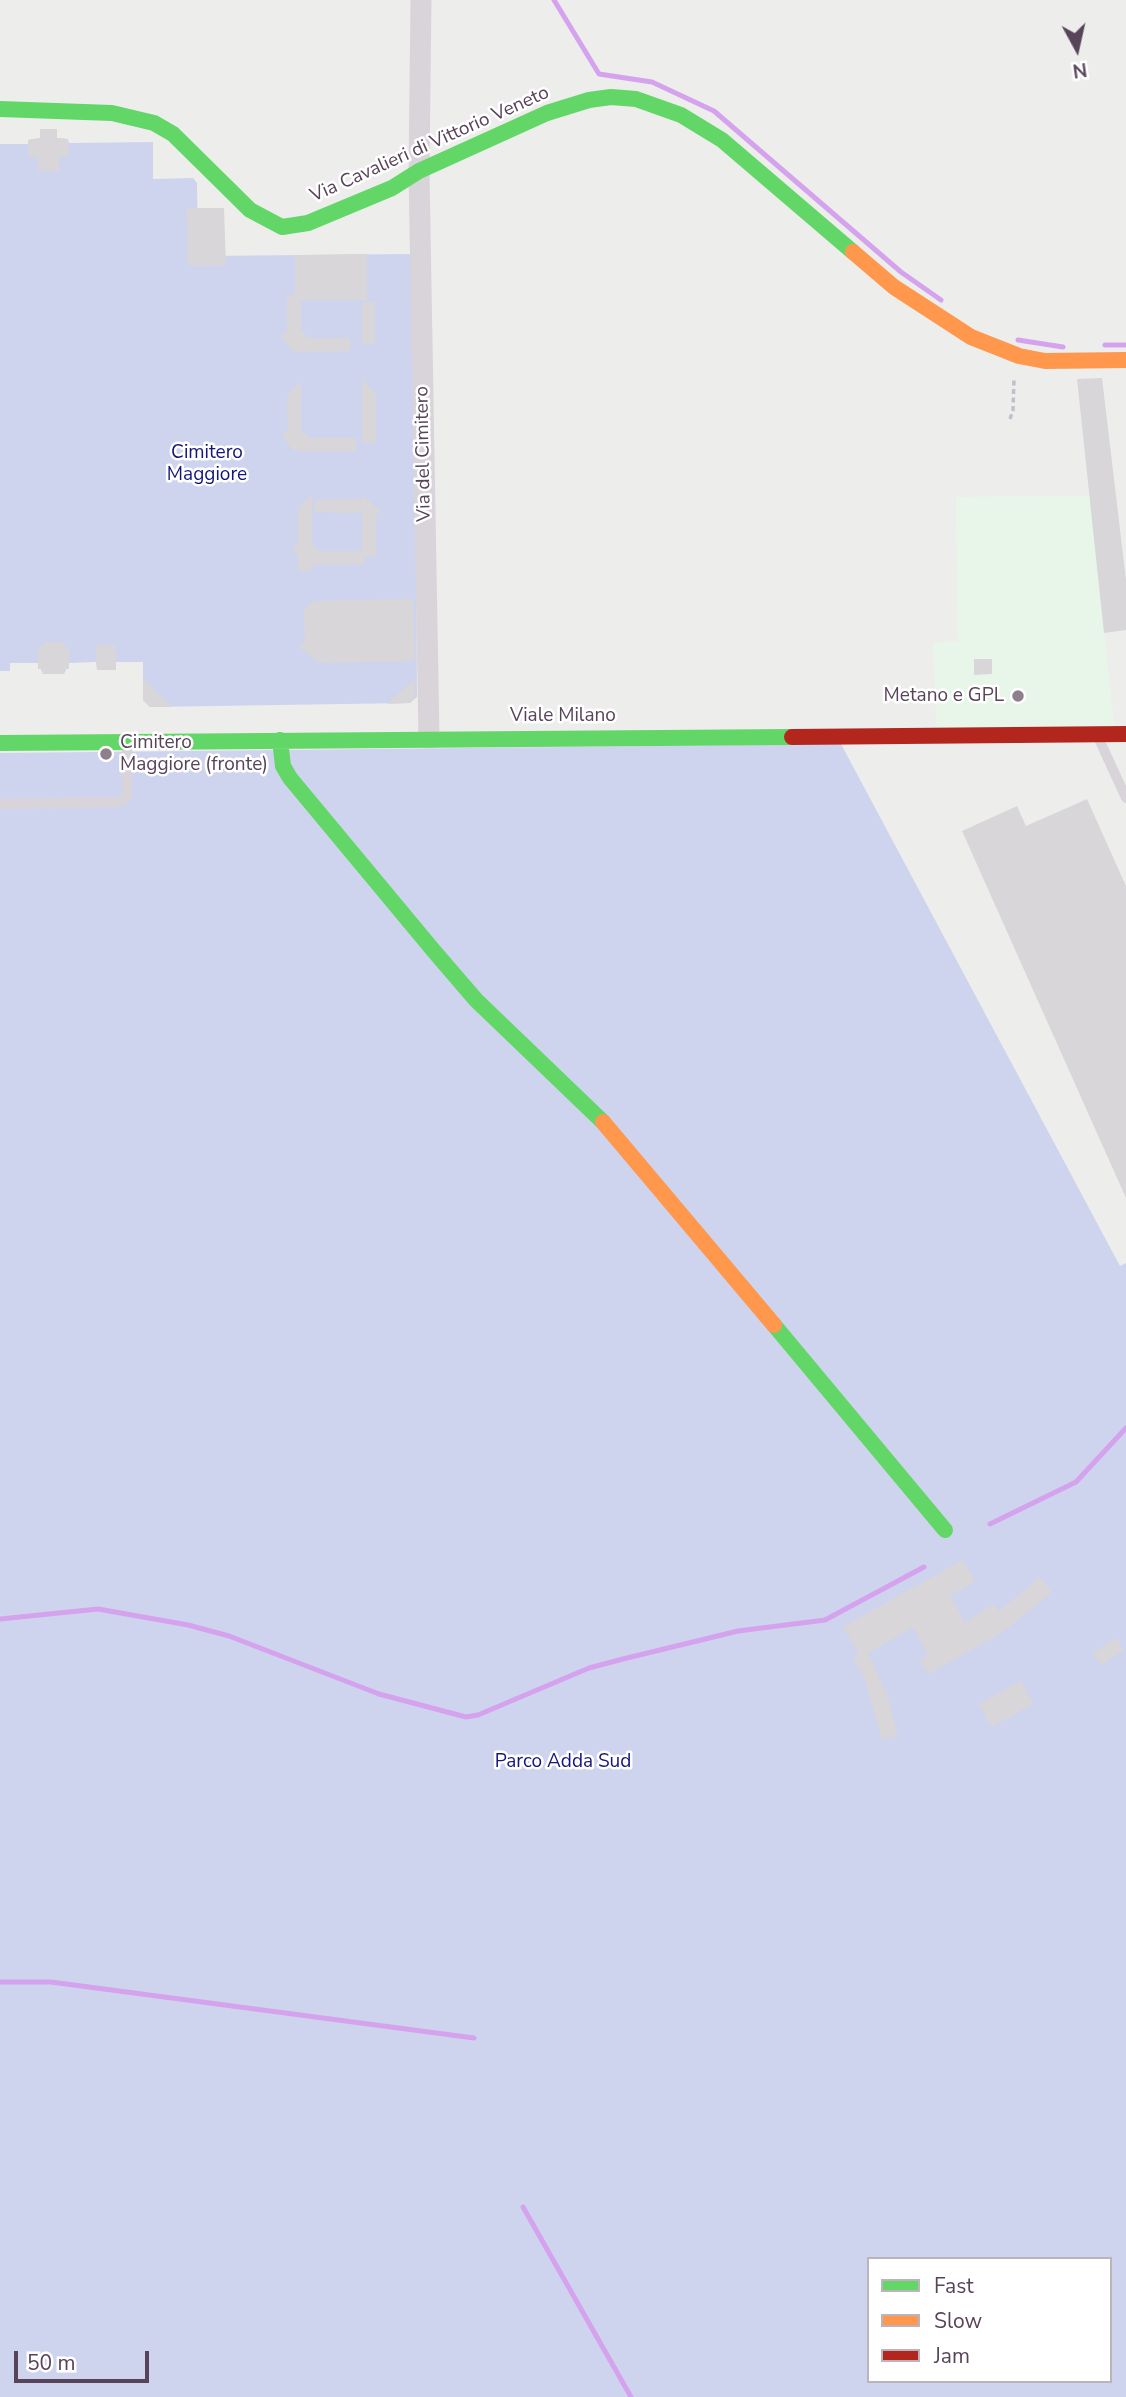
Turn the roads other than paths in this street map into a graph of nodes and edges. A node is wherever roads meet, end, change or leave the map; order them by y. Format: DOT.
graph roads {
  1 [pos="421,0"];
  2 [pos="0,109"];
  3 [pos="419,171"];
  4 [pos="1126,360"];
  5 [pos="1097,734"];
  6 [pos="1126,734"];
  7 [pos="429,738"];
  8 [pos="280,740"];
  9 [pos="127,742"];
  10 [pos="0,743"];
  11 [pos="1126,798"];
  12 [pos="0,804"];
  13 [pos="945,1530"];
  1 -- 3 [label="street, Via del Cimitero"];
  2 -- 3 [label="street, Via Cavalieri di Vittorio Veneto"];
  3 -- 4 [label="street, Via Cavalieri di Vittorio Veneto"];
  3 -- 7 [label="street, Via del Cimitero"];
  5 -- 6 [label="street, Viale Milano"];
  5 -- 7 [label="street, Viale Milano"];
  5 -- 11 [label="lane"];
  7 -- 8 [label="street, Viale Milano"];
  8 -- 9 [label="street, Viale Milano"];
  8 -- 13 [label="street"];
  9 -- 10 [label="street, Viale Milano"];
  9 -- 12 [label="lane"];
}
